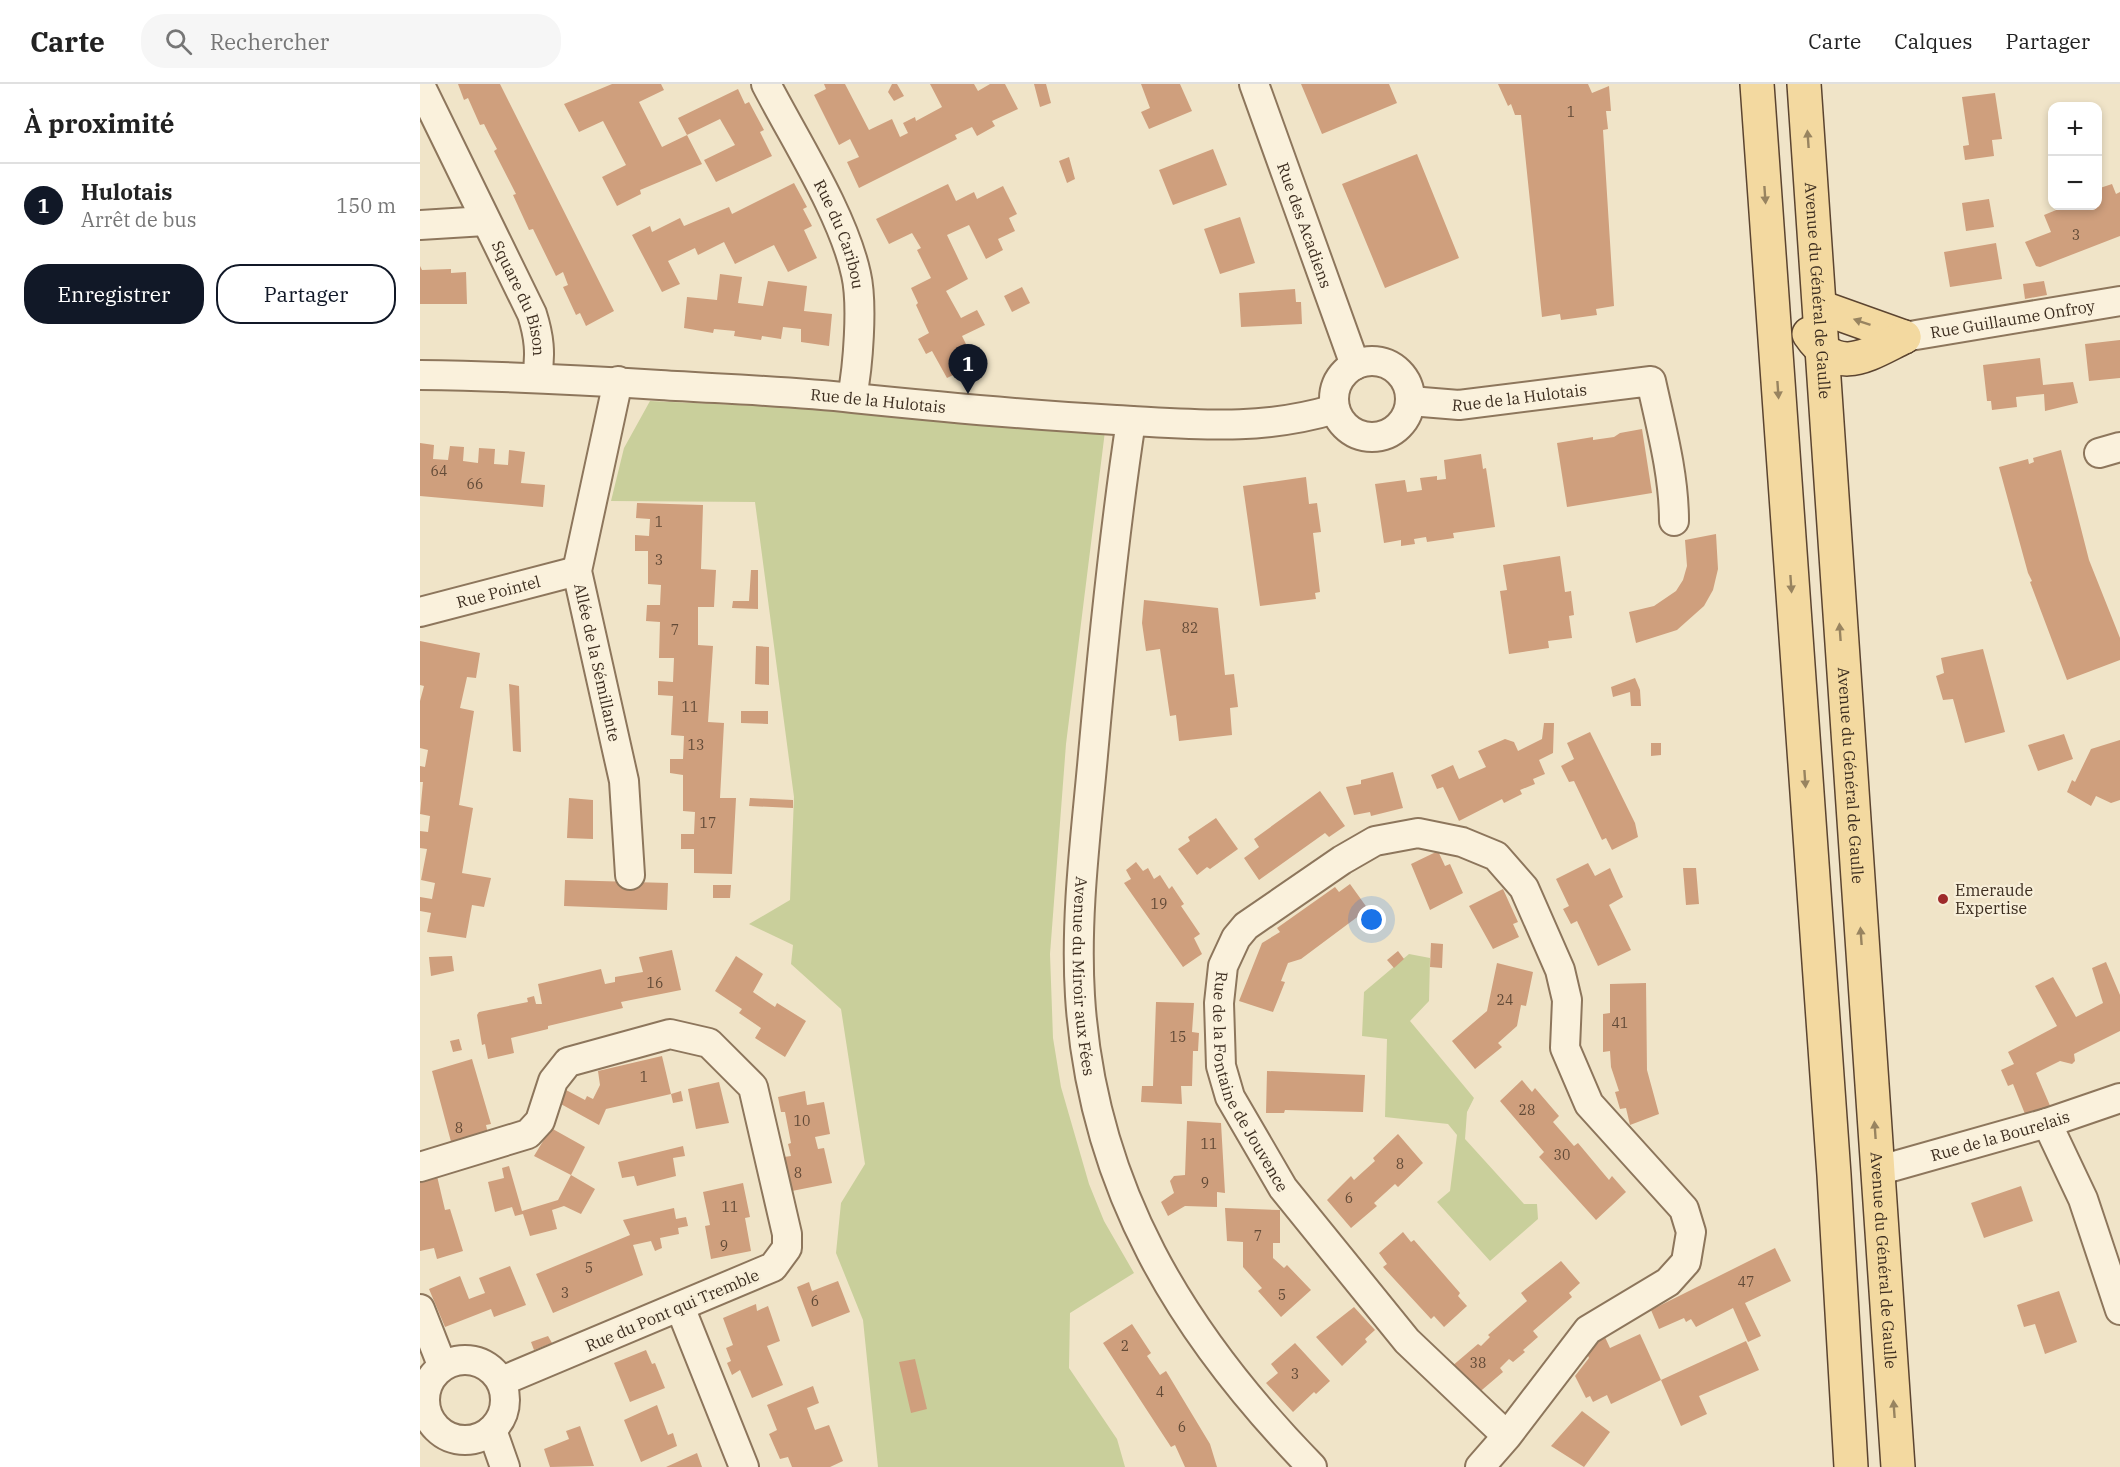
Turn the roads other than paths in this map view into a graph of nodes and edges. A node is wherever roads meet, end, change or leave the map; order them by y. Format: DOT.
graph roads {
  1 [pos="766,84"];
  2 [pos="1254,84"];
  3 [pos="1757,84"];
  4 [pos="1804,84"];
  5 [pos="420,85"];
  6 [pos="485,221"];
  7 [pos="420,225"];
  8 [pos="1771,278"];
  9 [pos="2120,301"];
  10 [pos="1820,307"];
  11 [pos="1904,337"];
  12 [pos="1820,351"];
  13 [pos="1355,365"];
  14 [pos="420,375"];
  15 [pos="537,376"];
  16 [pos="618,381"];
  17 [pos="852,397"];
  18 [pos="1410,401"];
  19 [pos="1335,409"];
  20 [pos="1131,421"];
  21 [pos="1674,521"];
  22 [pos="577,571"];
  23 [pos="420,612"];
  24 [pos="630,875"];
  25 [pos="2120,1098"];
  26 [pos="2047,1123"];
  27 [pos="420,1167"];
  28 [pos="1877,1171"];
  29 [pos="680,1307"];
  30 [pos="420,1309"];
  31 [pos="2120,1310"];
  32 [pos="442,1365"];
  33 [pos="502,1381"];
  34 [pos="424,1420"];
  35 [pos="492,1431"];
  36 [pos="1507,1436"];
  37 [pos="506,1467"];
  38 [pos="744,1467"];
  39 [pos="1312,1467"];
  40 [pos="1480,1467"];
  41 [pos="1851,1467"];
  42 [pos="1898,1467"];
  1 -- 17 [label="street, Rue du Caribou"];
  2 -- 13 [label="street, Rue des Acadiens"];
  3 -- 8 [label="main road, one-way"];
  10 -- 4 [label="main road, Avenue du Général de Gaulle, one-way"];
  5 -- 6 [label="street, Square du Bison"];
  6 -- 7 [label="street, Square du Bison"];
  6 -- 15 [label="street, Square du Bison"];
  8 -- 12 [label="main road"];
  8 -- 41 [label="main road, one-way"];
  9 -- 11 [label="street, Rue Guillaume Onfroy"];
  11 -- 10 [label="main road, one-way"];
  10 -- 12 [label="main road, Avenue du Général de Gaulle"];
  11 -- 12 [label="main road"];
  28 -- 12 [label="main road, Avenue du Général de Gaulle, one-way"];
  13 -- 18 [label="street"];
  13 -- 19 [label="street"];
  14 -- 15 [label="street, Rue de la Hulotais"];
  15 -- 16 [label="street, Rue de la Hulotais"];
  16 -- 17 [label="street, Rue de la Hulotais"];
  16 -- 22 [label="street, Allée de la Sémillante"];
  17 -- 20 [label="street, Rue de la Hulotais"];
  18 -- 19 [label="street"];
  18 -- 21 [label="street, Rue de la Hulotais"];
  19 -- 20 [label="street, Rue de la Hulotais"];
  20 -- 39 [label="street, Avenue du Miroir aux Fées"];
  22 -- 23 [label="street, Rue Pointel"];
  22 -- 24 [label="street, Allée de la Sémillante"];
  25 -- 26 [label="street, Rue de la Bourelais"];
  26 -- 28 [label="street, Rue de la Bourelais"];
  26 -- 31 [label="street"];
  27 -- 29 [label="street, Rue du Pont qui Tremble"];
  42 -- 28 [label="main road, Avenue du Général de Gaulle, one-way"];
  29 -- 33 [label="street, Rue du Pont qui Tremble"];
  29 -- 38 [label="street"];
  30 -- 32 [label="street"];
  32 -- 33 [label="street"];
  32 -- 34 [label="street"];
  33 -- 35 [label="street"];
  34 -- 35 [label="street"];
  35 -- 37 [label="street"];
  36 -- 36 [label="street, Rue de la Fontaine de Jouvence"];
  36 -- 40 [label="street, Rue de la Fontaine de Jouvence"];
}
